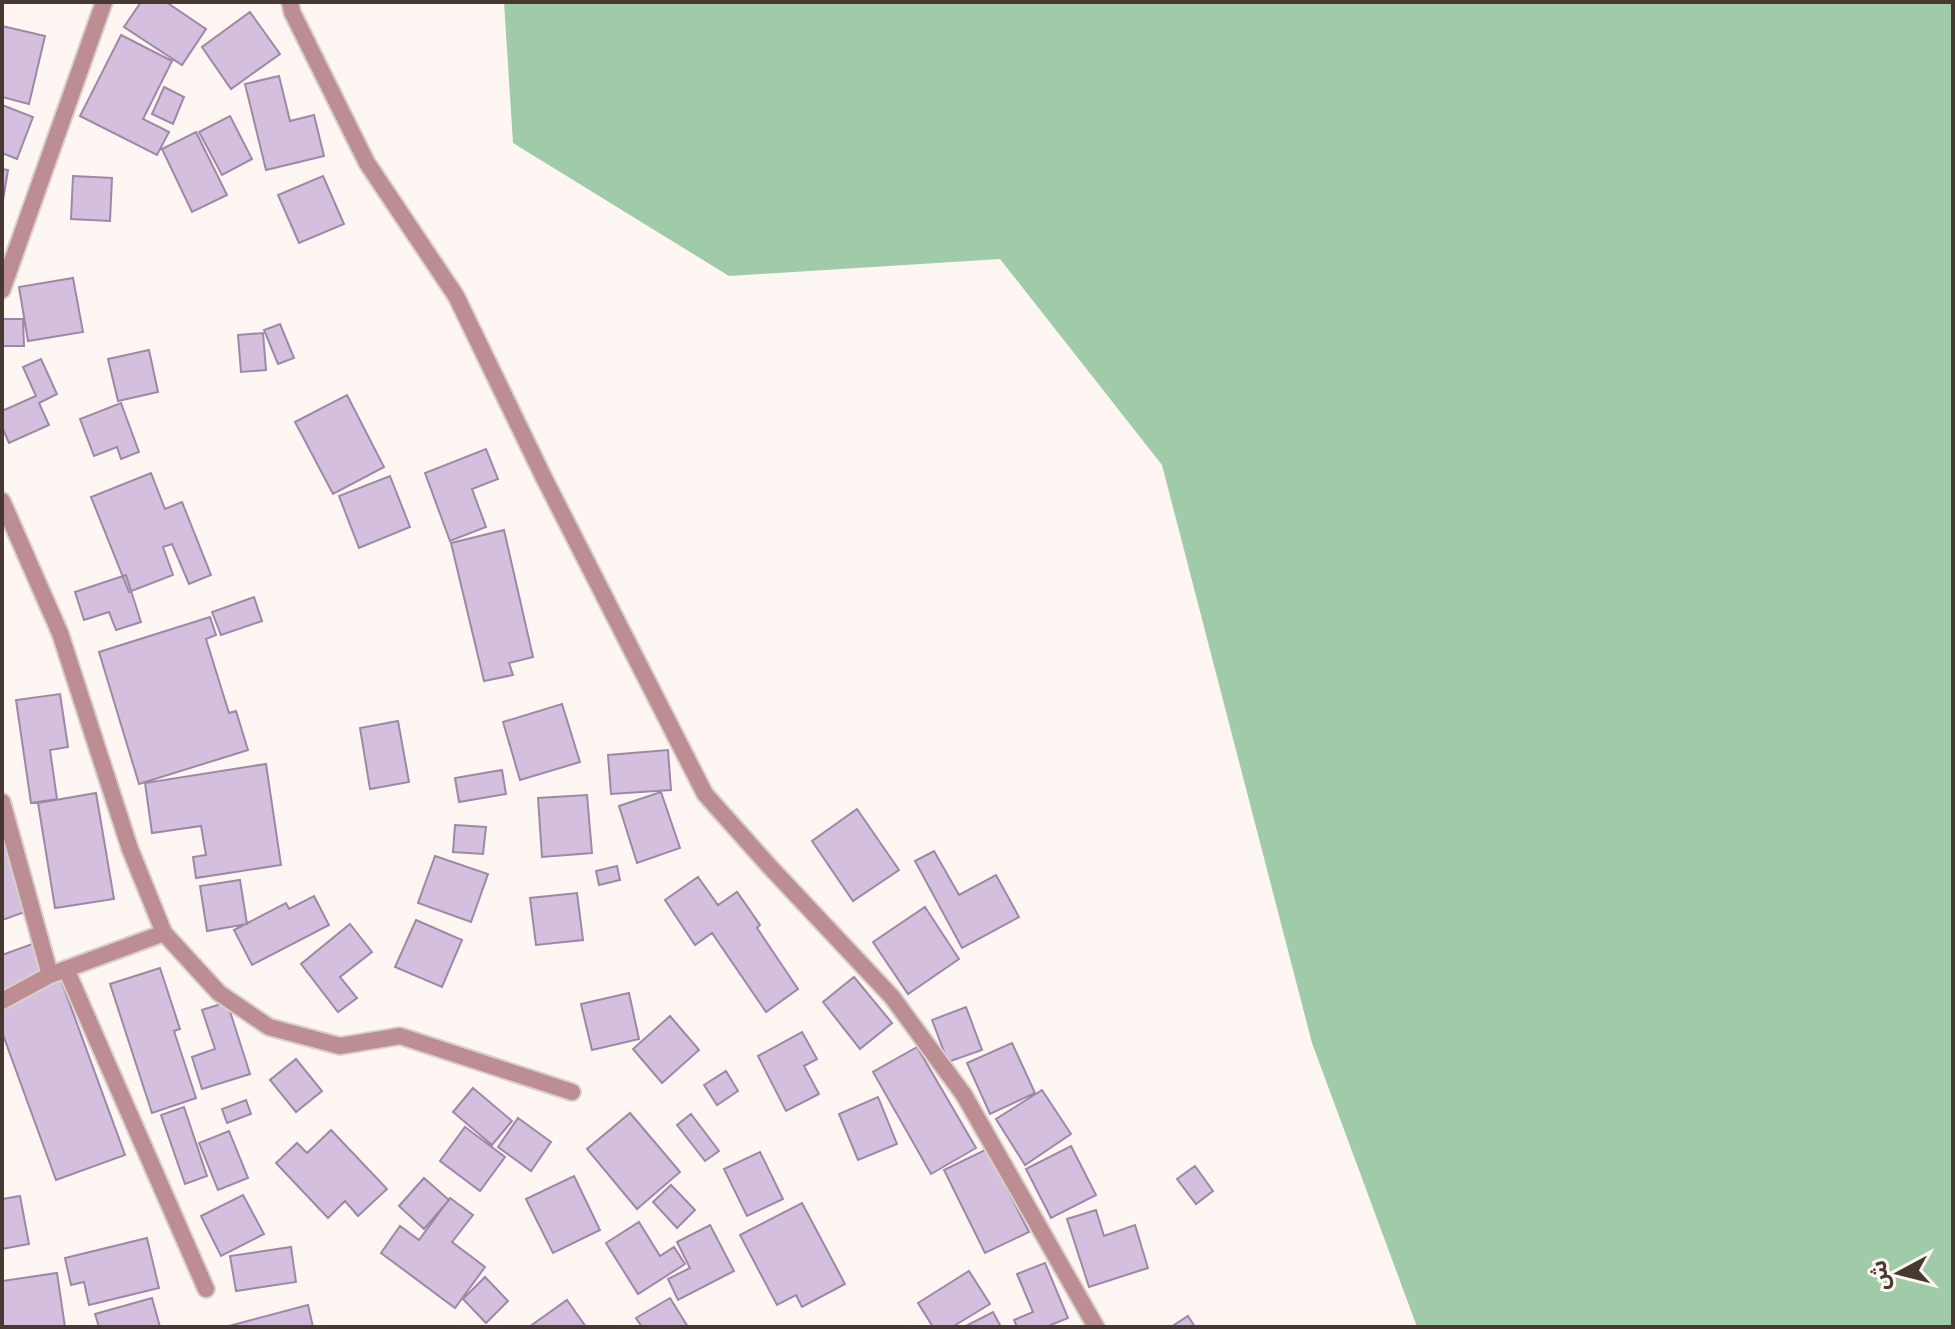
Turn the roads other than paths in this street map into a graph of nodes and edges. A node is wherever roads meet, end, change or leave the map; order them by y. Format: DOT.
graph roads {
  1 [pos="104,2"];
  2 [pos="290,2"];
  3 [pos="2,290"];
  4 [pos="2,501"];
  5 [pos="2,802"];
  6 [pos="164,933"];
  7 [pos="66,969"];
  8 [pos="50,975"];
  9 [pos="2,1001"];
  10 [pos="572,1092"];
  11 [pos="206,1289"];
  12 [pos="1096,1327"];
  1 -- 3 [label="street"];
  2 -- 12 [label="street"];
  4 -- 6 [label="street"];
  5 -- 8 [label="street"];
  6 -- 7 [label="street"];
  6 -- 10 [label="street"];
  7 -- 8 [label="street"];
  7 -- 11 [label="street"];
  8 -- 9 [label="street"];
}
